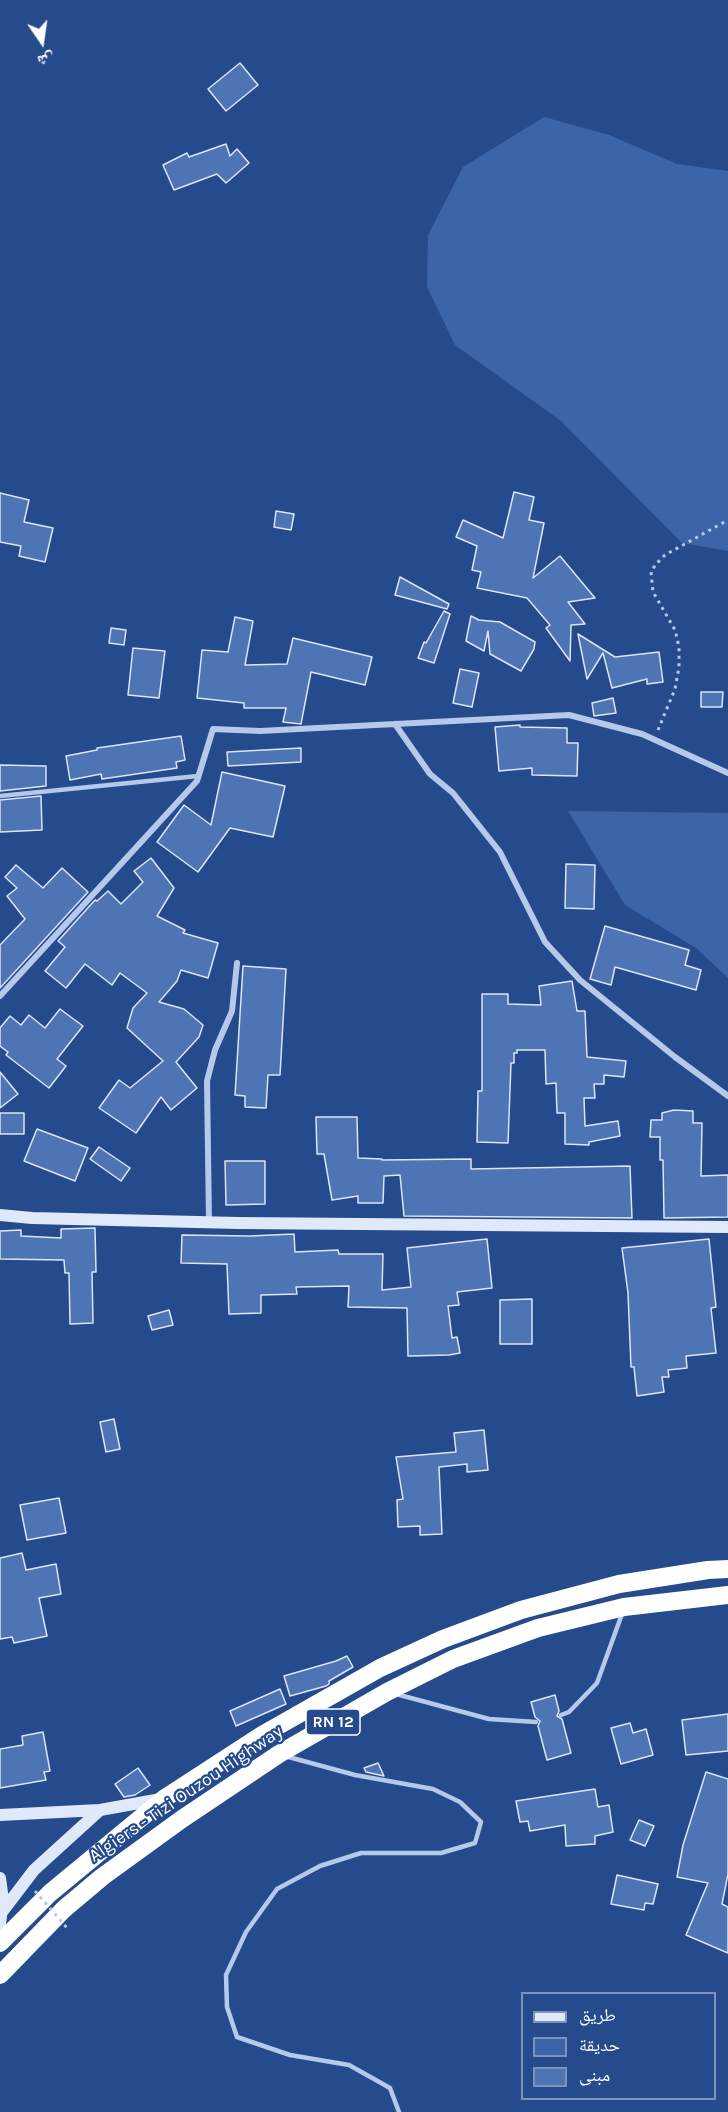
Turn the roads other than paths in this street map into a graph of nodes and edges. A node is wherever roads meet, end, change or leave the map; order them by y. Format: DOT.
graph roads {
  1 [pos="395,724"];
  2 [pos="728,773"];
  3 [pos="198,776"];
  4 [pos="0,796"];
  5 [pos="237,963"];
  6 [pos="0,996"];
  7 [pos="728,1096"];
  8 [pos="0,1215"];
  9 [pos="209,1223"];
  10 [pos="728,1227"];
  11 [pos="728,1569"];
  12 [pos="728,1594"];
  13 [pos="624,1607"];
  14 [pos="387,1692"];
  15 [pos="561,1715"];
  16 [pos="536,1722"];
  17 [pos="279,1754"];
  18 [pos="165,1798"];
  19 [pos="100,1810"];
  20 [pos="0,1815"];
  21 [pos="0,1878"];
  22 [pos="1,1918"];
  23 [pos="0,1942"];
  24 [pos="0,1975"];
  25 [pos="399,2112"];
  1 -- 2 [label="street"];
  1 -- 3 [label="street"];
  1 -- 7 [label="street"];
  3 -- 4 [label="lane"];
  3 -- 6 [label="street"];
  5 -- 9 [label="street"];
  8 -- 9 [label="main road"];
  9 -- 10 [label="main road"];
  11 -- 18 [label="highway, Algiers - Tizi Ouzou Highway / RN 12"];
  12 -- 13 [label="highway, Algiers - Tizi Ouzou Highway / RN 12"];
  13 -- 14 [label="highway, Algiers - Tizi Ouzou Highway / RN 12"];
  13 -- 15 [label="lane"];
  14 -- 16 [label="lane"];
  14 -- 17 [label="highway, Algiers - Tizi Ouzou Highway / RN 12"];
  17 -- 24 [label="highway, Algiers - Tizi Ouzou Highway / RN 12"];
  17 -- 25 [label="lane"];
  18 -- 19 [label="main road"];
  18 -- 23 [label="highway, Algiers - Tizi Ouzou Highway / RN 12"];
  19 -- 20 [label="main road"];
  19 -- 22 [label="main road"];
  21 -- 22 [label="main road"];
}
